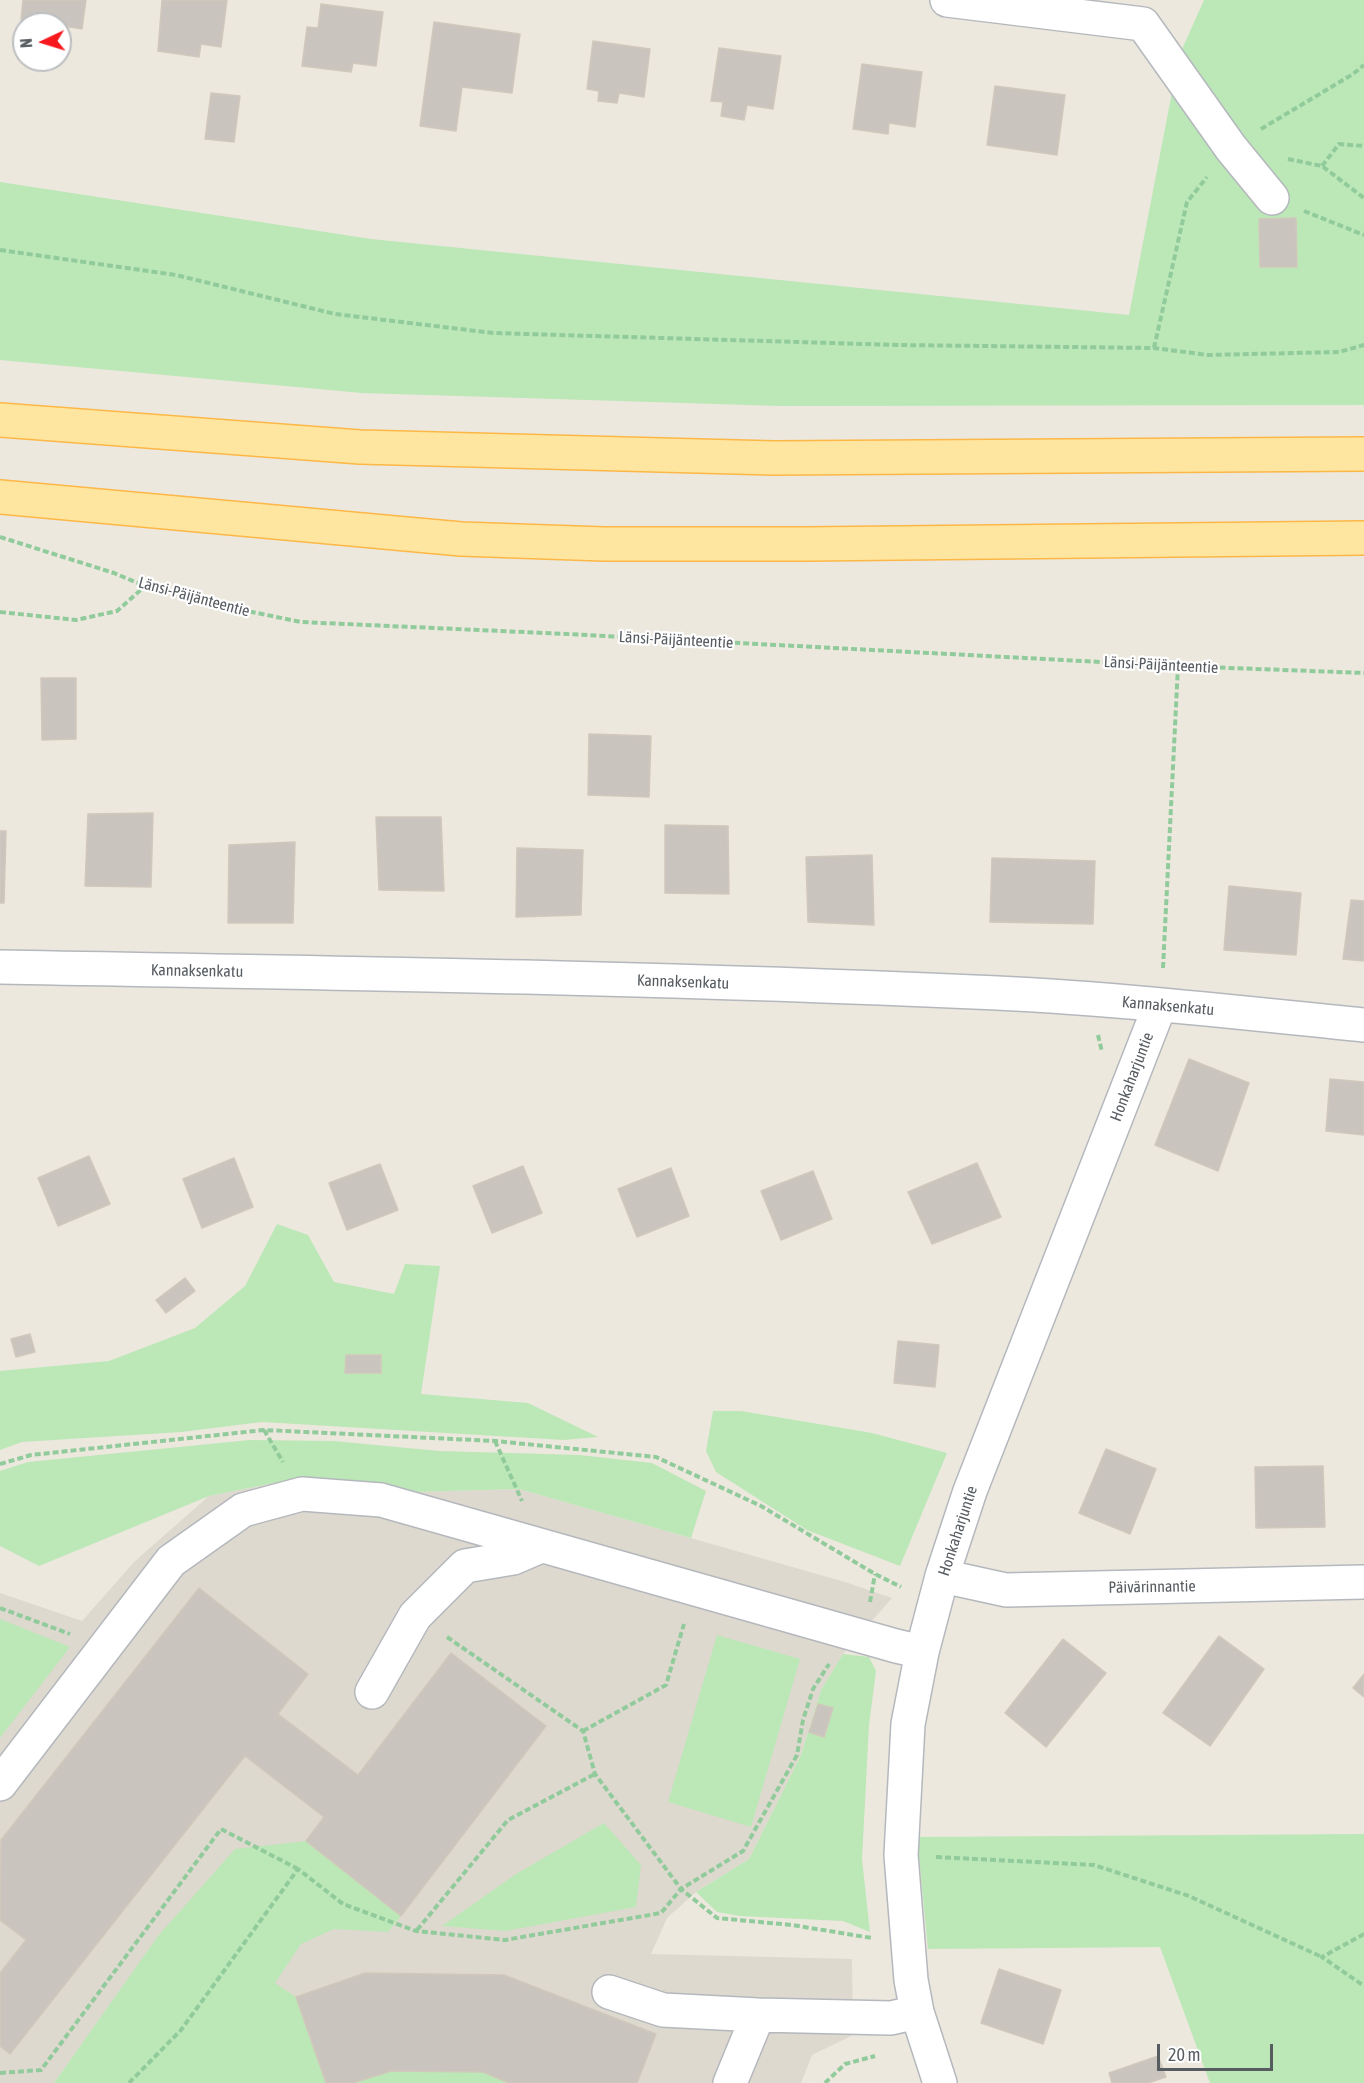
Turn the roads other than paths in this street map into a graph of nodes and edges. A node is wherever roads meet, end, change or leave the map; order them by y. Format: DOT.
graph roads {
  1 [pos="947,0"];
  2 [pos="1272,198"];
  3 [pos="0,420"];
  4 [pos="1364,454"];
  5 [pos="0,497"];
  6 [pos="1364,538"];
  7 [pos="0,967"];
  8 [pos="1160,1005"];
  9 [pos="1364,1025"];
  10 [pos="542,1546"];
  11 [pos="942,1576"];
  12 [pos="1364,1582"];
  13 [pos="922,1652"];
  14 [pos="372,1692"];
  15 [pos="0,1784"];
  16 [pos="609,1992"];
  17 [pos="917,2012"];
  18 [pos="758,2015"];
  19 [pos="730,2083"];
  20 [pos="940,2083"];
  1 -- 2 [label="street"];
  3 -- 4 [label="main road"];
  5 -- 6 [label="main road"];
  7 -- 8 [label="street, Kannaksenkatu"];
  8 -- 9 [label="street, Kannaksenkatu"];
  8 -- 11 [label="street, Honkaharjuntie"];
  10 -- 13 [label="street"];
  10 -- 14 [label="street"];
  10 -- 15 [label="street"];
  11 -- 12 [label="street, Päivärinnantie"];
  11 -- 13 [label="street, Honkaharjuntie"];
  13 -- 17 [label="street, Honkaharjuntie"];
  16 -- 18 [label="street"];
  17 -- 18 [label="street"];
  17 -- 20 [label="street, Honkaharjuntie"];
  18 -- 19 [label="street"];
}
